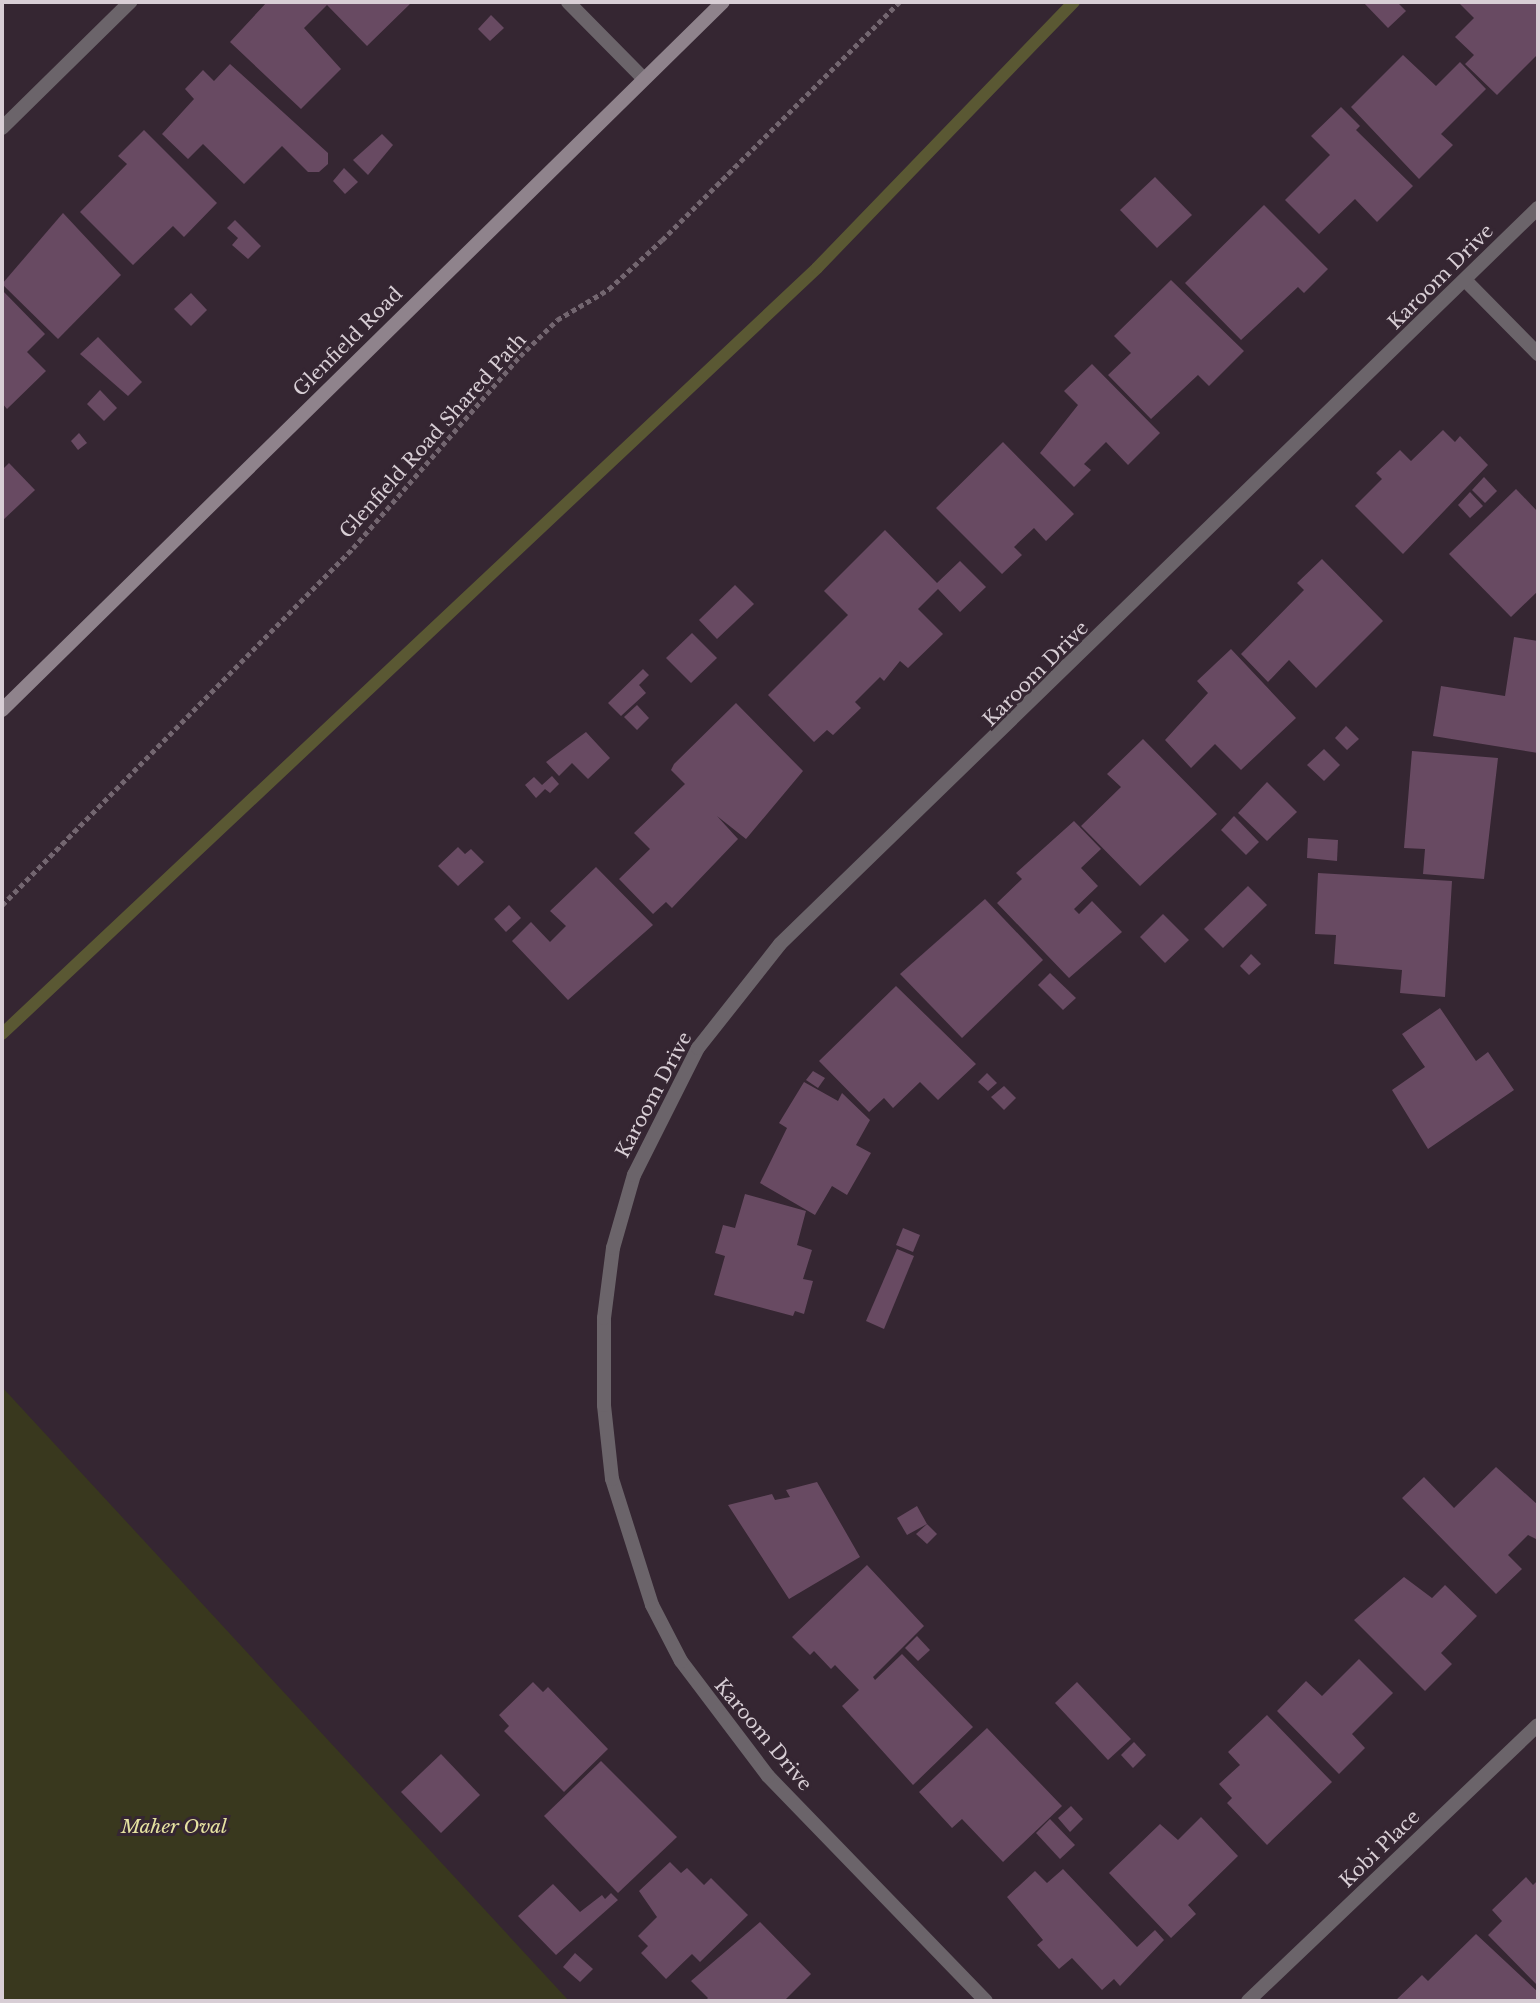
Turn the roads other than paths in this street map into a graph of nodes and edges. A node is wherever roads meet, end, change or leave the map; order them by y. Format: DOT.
graph roads {
  1 [pos="131,2"];
  2 [pos="568,2"];
  3 [pos="723,2"];
  4 [pos="643,78"];
  5 [pos="2,128"];
  6 [pos="1538,208"];
  7 [pos="1466,281"];
  8 [pos="1538,355"];
  9 [pos="2,710"];
  10 [pos="1538,1725"];
  11 [pos="986,2001"];
  12 [pos="1248,2001"];
  1 -- 5 [label="street"];
  2 -- 4 [label="street"];
  3 -- 4 [label="main road, Glenfield Road"];
  4 -- 9 [label="main road, Glenfield Road"];
  6 -- 7 [label="street, Karoom Drive"];
  7 -- 8 [label="street"];
  7 -- 11 [label="street, Karoom Drive"];
  10 -- 12 [label="street, Kobi Place"];
}
